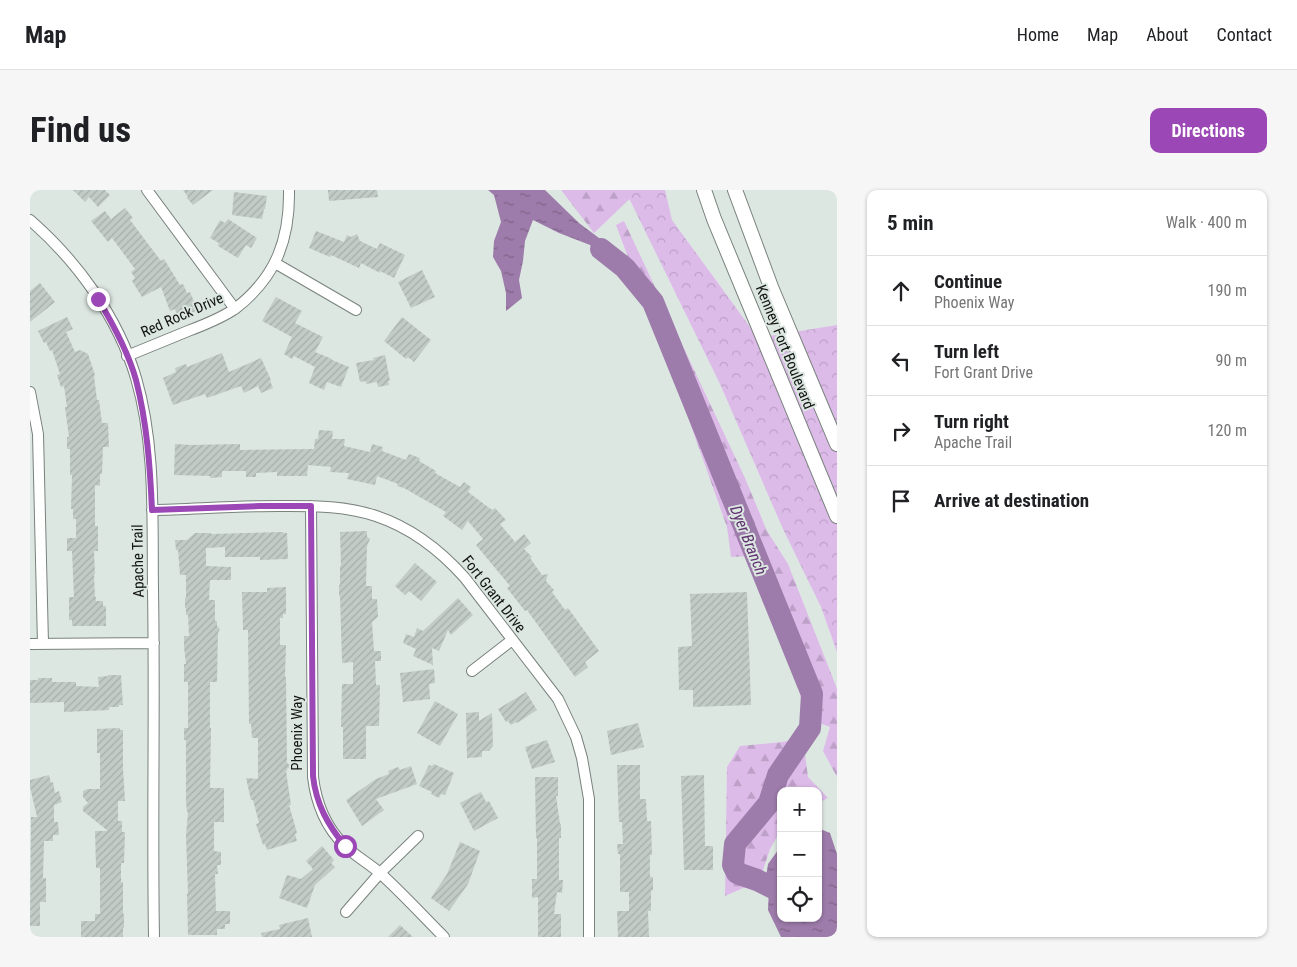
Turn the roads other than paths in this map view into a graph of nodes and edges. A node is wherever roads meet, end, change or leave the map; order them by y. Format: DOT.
graph roads {
  1 [pos="147,190"];
  2 [pos="289,190"];
  3 [pos="704,190"];
  4 [pos="735,190"];
  5 [pos="30,220"];
  6 [pos="275,263"];
  7 [pos="235,309"];
  8 [pos="356,310"];
  9 [pos="127,356"];
  10 [pos="30,392"];
  11 [pos="837,444"];
  12 [pos="311,506"];
  13 [pos="152,510"];
  14 [pos="837,516"];
  15 [pos="512,640"];
  16 [pos="154,643"];
  17 [pos="30,644"];
  18 [pos="43,644"];
  19 [pos="472,671"];
  20 [pos="418,836"];
  21 [pos="380,873"];
  22 [pos="346,912"];
  23 [pos="154,937"];
  24 [pos="444,937"];
  25 [pos="589,937"];
  1 -- 7 [label="street"];
  2 -- 6 [label="street, Red Rock Drive"];
  3 -- 14 [label="main road, Kenney Fort Boulevard"];
  4 -- 11 [label="main road, Kenney Fort Boulevard"];
  5 -- 9 [label="street, Apache Trail"];
  6 -- 7 [label="street, Red Rock Drive"];
  6 -- 8 [label="street"];
  7 -- 9 [label="street, Red Rock Drive"];
  9 -- 13 [label="street, Apache Trail"];
  10 -- 18 [label="street"];
  12 -- 13 [label="street, Fort Grant Drive"];
  12 -- 15 [label="street, Fort Grant Drive"];
  12 -- 21 [label="street, Phoenix Way"];
  13 -- 16 [label="street, Apache Trail"];
  15 -- 19 [label="street"];
  15 -- 25 [label="street, Fort Grant Drive"];
  16 -- 18 [label="street"];
  16 -- 23 [label="street, Apache Trail"];
  17 -- 18 [label="street"];
  20 -- 21 [label="street"];
  21 -- 22 [label="street"];
  21 -- 24 [label="street, Phoenix Way"];
}
